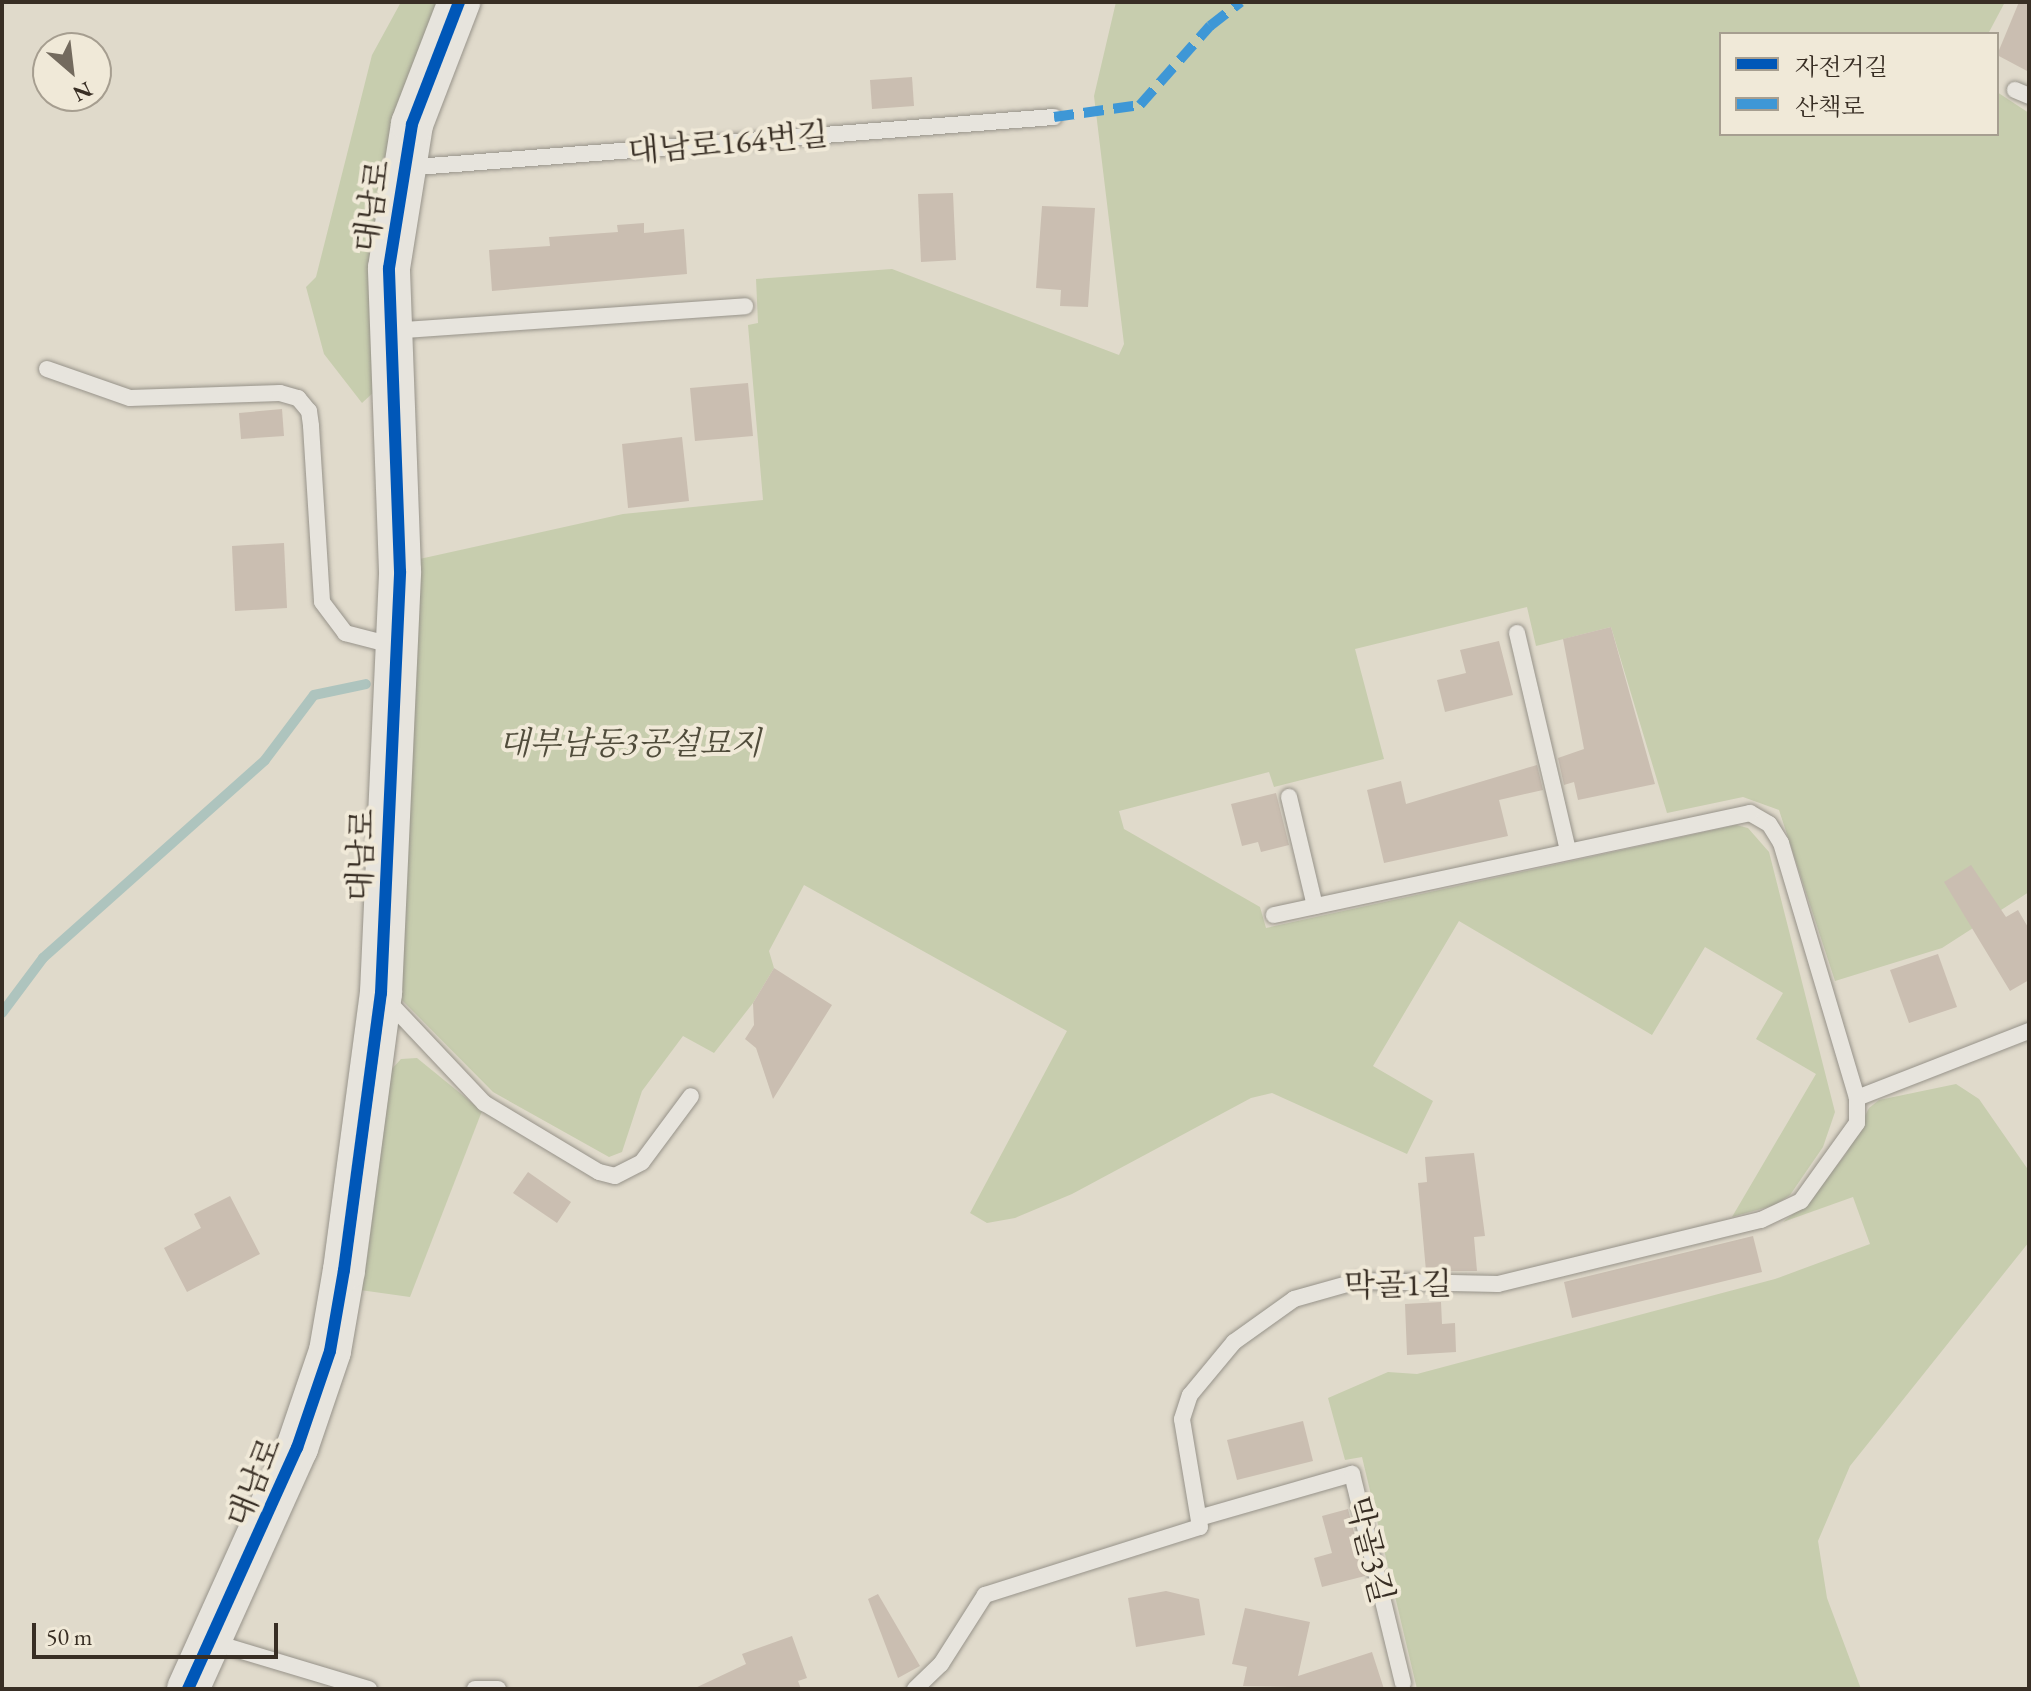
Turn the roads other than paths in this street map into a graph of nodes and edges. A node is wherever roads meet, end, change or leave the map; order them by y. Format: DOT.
graph roads {
  1 [pos="459,2"];
  2 [pos="1054,117"];
  3 [pos="403,169"];
  4 [pos="745,306"];
  5 [pos="390,332"];
  6 [pos="47,369"];
  7 [pos="1517,633"];
  8 [pos="395,646"];
  9 [pos="1289,797"];
  10 [pos="1568,850"];
  11 [pos="1315,906"];
  12 [pos="1274,915"];
  13 [pos="381,993"];
  14 [pos="2029,1031"];
  15 [pos="691,1096"];
  16 [pos="1857,1098"];
  17 [pos="1202,1517"];
  18 [pos="212,1642"];
  19 [pos="1403,1683"];
  20 [pos="188,1689"];
  21 [pos="369,1689"];
  22 [pos="475,1689"];
  23 [pos="498,1689"];
  24 [pos="915,1689"];
  1 -- 3 [label="street, 대남로"];
  2 -- 3 [label="lane, 대남로164번길"];
  3 -- 5 [label="street, 대남로"];
  4 -- 5 [label="lane"];
  5 -- 8 [label="street, 대남로"];
  6 -- 8 [label="lane"];
  7 -- 10 [label="lane"];
  8 -- 13 [label="street, 대남로"];
  9 -- 11 [label="lane"];
  10 -- 11 [label="lane, 막골1길"];
  10 -- 16 [label="lane, 막골1길"];
  11 -- 12 [label="lane, 막골1길"];
  13 -- 15 [label="lane"];
  13 -- 18 [label="street, 대남로"];
  14 -- 16 [label="lane"];
  16 -- 17 [label="lane, 막골1길"];
  17 -- 19 [label="lane, 막골3길"];
  17 -- 24 [label="lane"];
  18 -- 20 [label="street, 대남로"];
  18 -- 21 [label="lane"];
  22 -- 23 [label="lane"];
}
